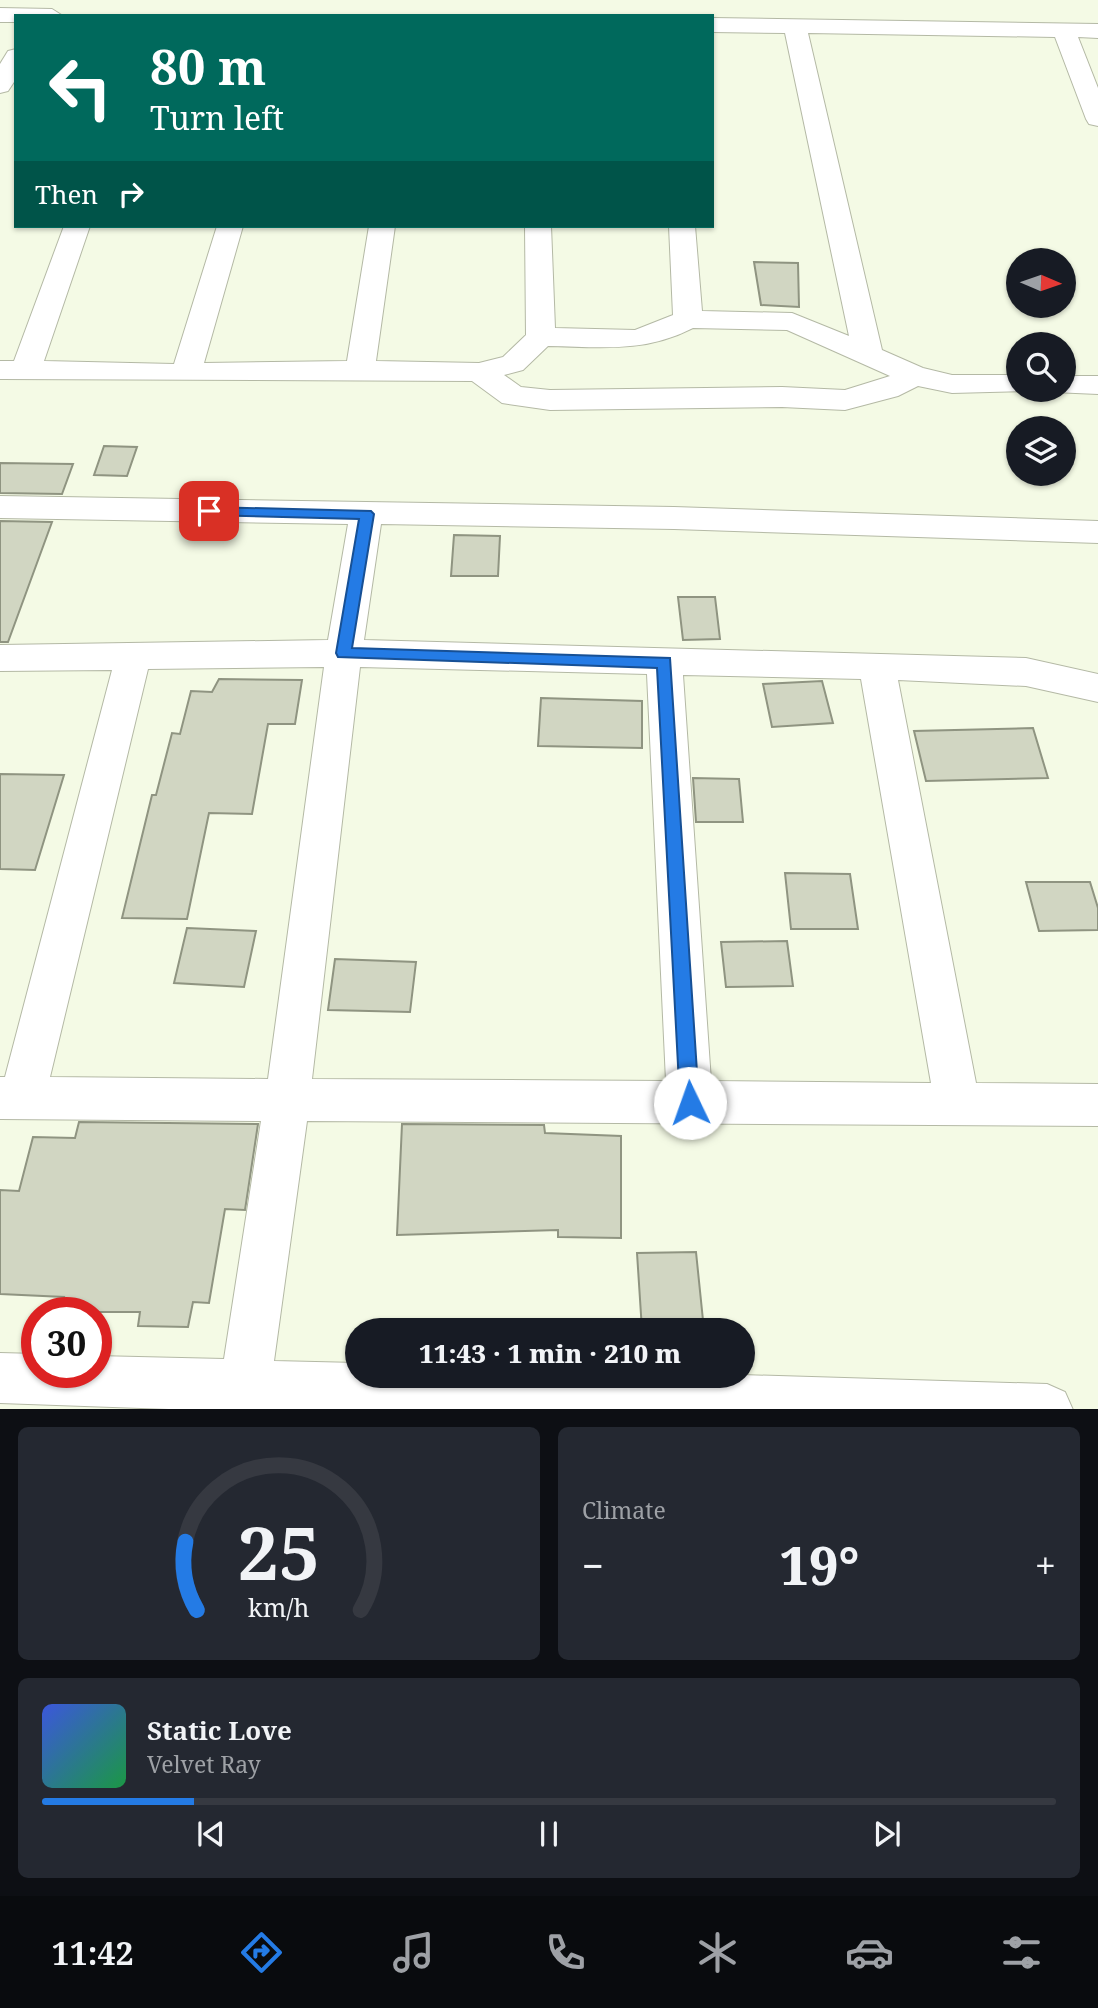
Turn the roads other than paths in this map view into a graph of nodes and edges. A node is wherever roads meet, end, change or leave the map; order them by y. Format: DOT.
graph roads {
  1 [pos="714,25"];
  2 [pos="795,26"];
  3 [pos="1064,31"];
  4 [pos="1098,31"];
  5 [pos="14,60"];
  6 [pos="0,86"];
  7 [pos="1098,119"];
  8 [pos="76,228"];
  9 [pos="229,228"];
  10 [pos="382,228"];
  11 [pos="538,228"];
  12 [pos="682,228"];
  13 [pos="859,312"];
  14 [pos="688,319"];
  15 [pos="792,322"];
  16 [pos="541,337"];
  17 [pos="868,355"];
  18 [pos="13,370"];
  19 [pos="360,370"];
  20 [pos="479,372"];
  21 [pos="186,373"];
  22 [pos="915,376"];
  23 [pos="1006,384"];
  24 [pos="1076,385"];
  25 [pos="1098,385"];
  26 [pos="0,507"];
  27 [pos="366,514"];
  28 [pos="1098,532"];
  29 [pos="344,653"];
  30 [pos="0,658"];
  31 [pos="133,658"];
  32 [pos="664,663"];
  33 [pos="877,666"];
  34 [pos="1098,688"];
  35 [pos="11,1098"];
  36 [pos="287,1101"];
  37 [pos="690,1103"];
  38 [pos="1098,1105"];
  39 [pos="958,1106"];
  40 [pos="0,1378"];
  41 [pos="245,1386"];
  42 [pos="1046,1409"];
  1 -- 2 [label="street"];
  2 -- 3 [label="street"];
  2 -- 13 [label="street"];
  3 -- 4 [label="street"];
  3 -- 7 [label="street"];
  5 -- 6 [label="street"];
  8 -- 18 [label="street"];
  9 -- 21 [label="street"];
  10 -- 19 [label="street"];
  11 -- 16 [label="street"];
  12 -- 14 [label="street"];
  13 -- 15 [label="street"];
  13 -- 17 [label="street"];
  14 -- 15 [label="street"];
  14 -- 16 [label="street"];
  15 -- 17 [label="street"];
  16 -- 20 [label="street"];
  17 -- 22 [label="street"];
  18 -- 21 [label="street"];
  19 -- 20 [label="street"];
  19 -- 21 [label="street"];
  20 -- 22 [label="street"];
  22 -- 23 [label="street"];
  24 -- 25 [label="street"];
  26 -- 27 [label="street"];
  27 -- 28 [label="street"];
  27 -- 29 [label="street"];
  29 -- 31 [label="street"];
  29 -- 32 [label="street"];
  29 -- 36 [label="street"];
  30 -- 31 [label="street"];
  31 -- 35 [label="street"];
  32 -- 33 [label="street"];
  32 -- 37 [label="street"];
  33 -- 34 [label="street"];
  33 -- 39 [label="street"];
  35 -- 36 [label="street"];
  36 -- 37 [label="street"];
  36 -- 41 [label="street"];
  37 -- 39 [label="street"];
  38 -- 39 [label="street"];
  40 -- 41 [label="street"];
  41 -- 42 [label="street"];
}
